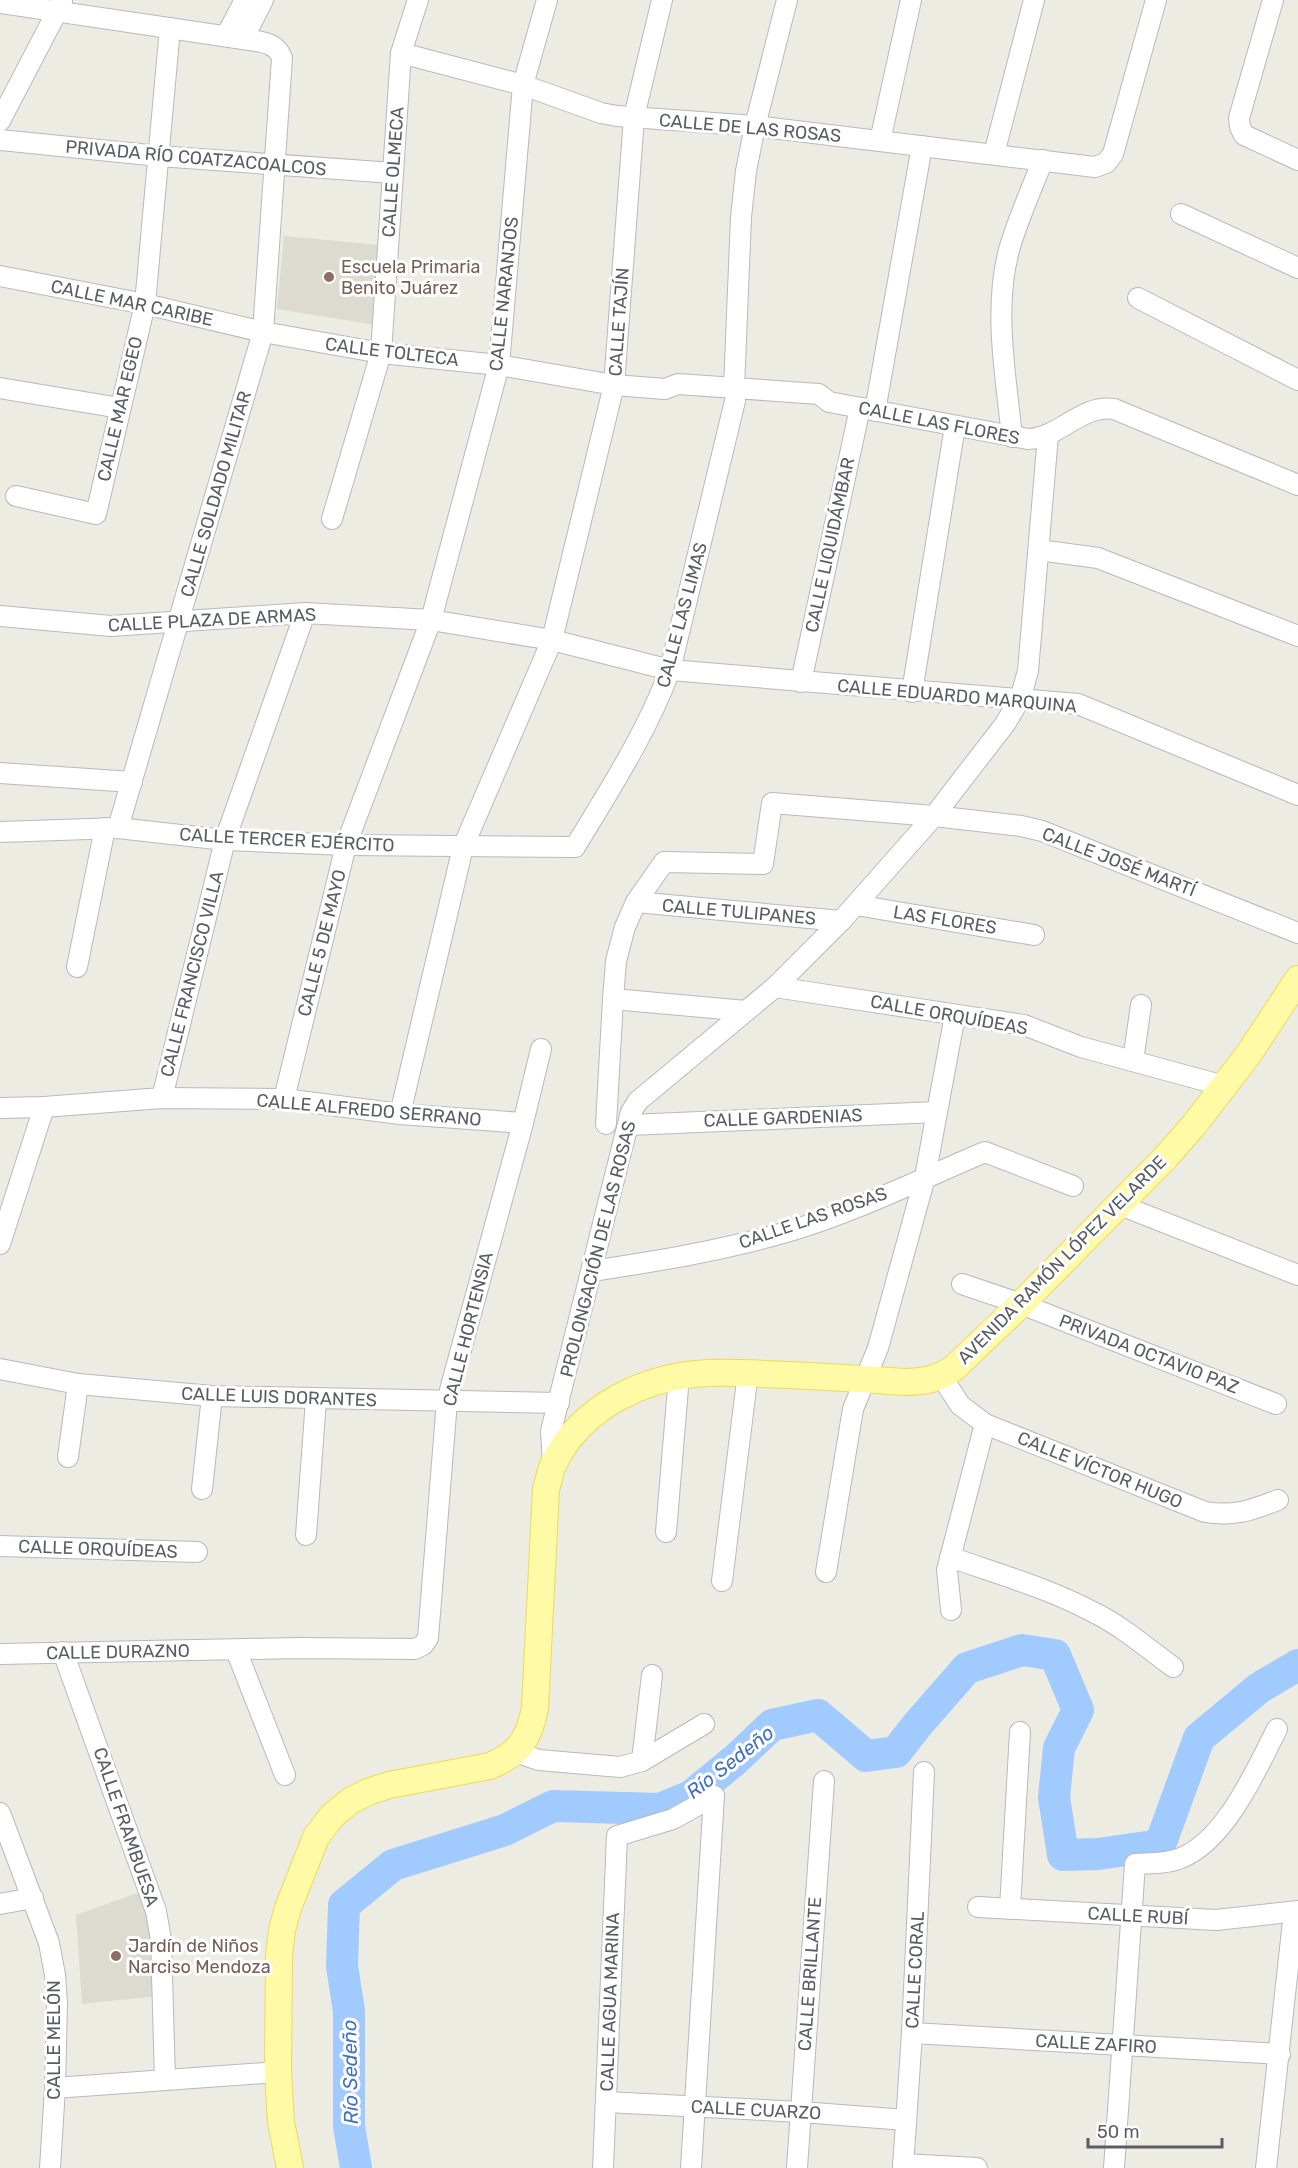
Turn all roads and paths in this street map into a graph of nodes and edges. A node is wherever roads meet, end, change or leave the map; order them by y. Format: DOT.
graph roads {
  1 [pos="245,0"];
  2 [pos="263,0"];
  3 [pos="418,0"];
  4 [pos="547,0"];
  5 [pos="662,0"];
  6 [pos="787,0"];
  7 [pos="911,0"];
  8 [pos="1034,0"];
  9 [pos="1156,0"];
  10 [pos="1273,0"];
  11 [pos="0,3"];
  12 [pos="60,6"];
  13 [pos="170,28"];
  14 [pos="235,37"];
  15 [pos="401,53"];
  16 [pos="523,85"];
  17 [pos="634,117"];
  18 [pos="0,121"];
  19 [pos="755,126"];
  20 [pos="0,140"];
  21 [pos="880,141"];
  22 [pos="922,146"];
  23 [pos="994,154"];
  24 [pos="159,156"];
  25 [pos="1043,160"];
  26 [pos="1298,160"];
  27 [pos="274,166"];
  28 [pos="393,173"];
  29 [pos="1181,214"];
  30 [pos="1298,268"];
  31 [pos="0,276"];
  32 [pos="1138,298"];
  33 [pos="145,304"];
  34 [pos="263,332"];
  35 [pos="381,353"];
  36 [pos="500,365"];
  37 [pos="1298,380"];
  38 [pos="614,384"];
  39 [pos="0,388"];
  40 [pos="664,389"];
  41 [pos="734,395"];
  42 [pos="120,408"];
  43 [pos="867,409"];
  44 [pos="955,426"];
  45 [pos="1048,435"];
  46 [pos="1012,437"];
  47 [pos="1298,485"];
  48 [pos="16,496"];
  49 [pos="332,519"];
  50 [pos="1039,550"];
  51 [pos="305,613"];
  52 [pos="0,616"];
  53 [pos="431,620"];
  54 [pos="179,621"];
  55 [pos="1298,636"];
  56 [pos="552,640"];
  57 [pos="670,670"];
  58 [pos="801,682"];
  59 [pos="912,692"];
  60 [pos="1020,699"];
  61 [pos="0,773"];
  62 [pos="132,782"];
  63 [pos="1298,795"];
  64 [pos="934,816"];
  65 [pos="111,828"];
  66 [pos="0,832"];
  67 [pos="225,840"];
  68 [pos="346,845"];
  69 [pos="463,847"];
  70 [pos="575,847"];
  71 [pos="636,902"];
  72 [pos="856,905"];
  73 [pos="841,921"];
  74 [pos="1298,933"];
  75 [pos="1034,935"];
  76 [pos="76,967"];
  77 [pos="1298,979"];
  78 [pos="775,987"];
  79 [pos="613,999"];
  80 [pos="1141,1005"];
  81 [pos="746,1011"];
  82 [pos="955,1015"];
  83 [pos="541,1048"];
  84 [pos="1133,1061"];
  85 [pos="1224,1086"];
  86 [pos="162,1098"];
  87 [pos="284,1099"];
  88 [pos="44,1107"];
  89 [pos="0,1108"];
  90 [pos="937,1112"];
  91 [pos="400,1114"];
  92 [pos="523,1124"];
  93 [pos="606,1124"];
  94 [pos="629,1125"];
  95 [pos="925,1178"];
  96 [pos="1074,1186"];
  97 [pos="1119,1205"];
  98 [pos="0,1244"];
  99 [pos="592,1271"];
  100 [pos="1298,1275"];
  101 [pos="962,1284"];
  102 [pos="1021,1304"];
  103 [pos="0,1369"];
  104 [pos="748,1373"];
  105 [pos="678,1376"];
  106 [pos="942,1377"];
  107 [pos="865,1379"];
  108 [pos="78,1384"];
  109 [pos="212,1396"];
  110 [pos="316,1400"];
  111 [pos="447,1401"];
  112 [pos="560,1403"];
  113 [pos="1276,1404"];
  114 [pos="985,1424"];
  115 [pos="68,1457"];
  116 [pos="553,1464"];
  117 [pos="202,1489"];
  118 [pos="1278,1500"];
  119 [pos="666,1532"];
  120 [pos="306,1535"];
  121 [pos="0,1546"];
  122 [pos="197,1552"];
  123 [pos="950,1557"];
  124 [pos="826,1572"];
  125 [pos="722,1581"];
  126 [pos="951,1610"];
  127 [pos="423,1646"];
  128 [pos="236,1650"];
  129 [pos="63,1652"];
  130 [pos="0,1654"];
  131 [pos="1173,1667"];
  132 [pos="652,1675"];
  133 [pos="704,1724"];
  134 [pos="1277,1729"];
  135 [pos="1020,1732"];
  136 [pos="516,1752"];
  137 [pos="642,1761"];
  138 [pos="924,1772"];
  139 [pos="285,1775"];
  140 [pos="824,1781"];
  141 [pos="0,1813"];
  142 [pos="33,1898"];
  143 [pos="0,1904"];
  144 [pos="978,1907"];
  145 [pos="1010,1908"];
  146 [pos="1296,1911"];
  147 [pos="1130,1917"];
  148 [pos="912,2033"];
  149 [pos="1124,2045"];
  150 [pos="1280,2054"];
  151 [pos="278,2072"];
  152 [pos="165,2080"];
  153 [pos="55,2088"];
  154 [pos="606,2102"];
  155 [pos="694,2107"];
  156 [pos="801,2112"];
  157 [pos="906,2120"];
  158 [pos="903,2166"];
  159 [pos="50,2168"];
  160 [pos="290,2168"];
  161 [pos="603,2168"];
  162 [pos="691,2168"];
  163 [pos="797,2168"];
  164 [pos="977,2168"];
  165 [pos="1114,2168"];
  166 [pos="1266,2168"];
  1 -- 14 [label="street"];
  2 -- 14 [label="street"];
  3 -- 15 [label="street, CALLE OLMECA"];
  4 -- 16 [label="street, CALLE NARANJOS"];
  5 -- 17 [label="street, CALLE TAJÍN"];
  6 -- 19 [label="street, CALLE LAS LIMAS"];
  7 -- 21 [label="street"];
  8 -- 23 [label="street"];
  9 -- 25 [label="street, CALLE DE LAS ROSAS"];
  10 -- 26 [label="street"];
  11 -- 12 [label="street"];
  12 -- 13 [label="street"];
  12 -- 18 [label="street"];
  13 -- 14 [label="street"];
  13 -- 24 [label="street, CALLE MAR EGEO"];
  14 -- 27 [label="street, CALLE SOLDADO MILITAR"];
  15 -- 16 [label="street, CALLE DE LAS ROSAS"];
  15 -- 28 [label="street, CALLE OLMECA"];
  16 -- 17 [label="street, CALLE DE LAS ROSAS"];
  16 -- 36 [label="street, CALLE NARANJOS"];
  17 -- 19 [label="street, CALLE DE LAS ROSAS"];
  17 -- 38 [label="street, CALLE TAJÍN"];
  19 -- 21 [label="street, CALLE DE LAS ROSAS"];
  19 -- 41 [label="street, CALLE LAS LIMAS"];
  20 -- 24 [label="street, PRIVADA RÍO COATZACOALCOS"];
  21 -- 22 [label="street, CALLE DE LAS ROSAS"];
  22 -- 23 [label="street, CALLE DE LAS ROSAS"];
  22 -- 43 [label="street, CALLE LIQUIDÁMBAR"];
  23 -- 25 [label="street, CALLE DE LAS ROSAS"];
  24 -- 27 [label="street, PRIVADA RÍO COATZACOALCOS"];
  24 -- 33 [label="street, CALLE MAR EGEO"];
  25 -- 46 [label="street"];
  27 -- 28 [label="street, PRIVADA RÍO COATZACOALCOS"];
  27 -- 34 [label="street, CALLE SOLDADO MILITAR"];
  28 -- 35 [label="street, CALLE OLMECA"];
  29 -- 30 [label="street"];
  31 -- 33 [label="street, CALLE MAR CARIBE"];
  32 -- 37 [label="street"];
  33 -- 34 [label="street, CALLE MAR CARIBE"];
  33 -- 42 [label="street, CALLE MAR EGEO"];
  34 -- 35 [label="street, CALLE TOLTECA"];
  34 -- 54 [label="street, CALLE SOLDADO MILITAR"];
  35 -- 36 [label="street, CALLE TOLTECA"];
  35 -- 49 [label="street, CALLE OLMECA"];
  36 -- 38 [label="street, CALLE TOLTECA"];
  36 -- 53 [label="street, CALLE NARANJOS"];
  38 -- 40 [label="street, CALLE TOLTECA"];
  38 -- 56 [label="street, CALLE TAJÍN"];
  39 -- 42 [label="street"];
  40 -- 41 [label="street, CALLE LAS FLORES"];
  41 -- 43 [label="street, CALLE LAS FLORES"];
  41 -- 57 [label="street, CALLE LAS LIMAS"];
  42 -- 48 [label="street, CALLE MAR EGEO"];
  43 -- 44 [label="street, CALLE LAS FLORES"];
  43 -- 58 [label="street, CALLE LIQUIDÁMBAR"];
  44 -- 46 [label="street, CALLE LAS FLORES"];
  44 -- 59 [label="street"];
  45 -- 46 [label="street, CALLE LAS FLORES"];
  45 -- 47 [label="street"];
  45 -- 50 [label="street, PROLONGACIÓN DE LAS ROSAS"];
  50 -- 55 [label="street"];
  50 -- 60 [label="street, PROLONGACIÓN DE LAS ROSAS"];
  51 -- 53 [label="street, CALLE PLAZA DE ARMAS"];
  51 -- 54 [label="street, CALLE PLAZA DE ARMAS"];
  51 -- 67 [label="street, CALLE FRANCISCO VILLA"];
  52 -- 54 [label="street, CALLE PLAZA DE ARMAS"];
  53 -- 56 [label="street, CALLE PLAZA DE ARMAS"];
  53 -- 68 [label="street, CALLE 5 DE MAYO"];
  54 -- 62 [label="street, CALLE SOLDADO MILITAR"];
  56 -- 57 [label="street, CALLE PLAZA DE ARMAS"];
  56 -- 69 [label="street, CALLE TAJÍN"];
  57 -- 58 [label="street, CALLE EDUARDO MARQUINA"];
  57 -- 70 [label="street, CALLE LAS LIMAS"];
  58 -- 59 [label="street, CALLE EDUARDO MARQUINA"];
  59 -- 60 [label="street, CALLE EDUARDO MARQUINA"];
  60 -- 63 [label="street, CALLE EDUARDO MARQUINA"];
  60 -- 64 [label="street, PROLONGACIÓN DE LAS ROSAS"];
  61 -- 62 [label="street"];
  62 -- 65 [label="street, CALLE SOLDADO MILITAR"];
  64 -- 71 [label="street, CALLE JOSÉ MARTÍ"];
  64 -- 72 [label="street, PROLONGACIÓN DE LAS ROSAS"];
  64 -- 74 [label="street, CALLE JOSÉ MARTÍ"];
  65 -- 66 [label="street, CALLE TERCER EJÉRCITO"];
  65 -- 67 [label="street, CALLE TERCER EJÉRCITO"];
  65 -- 76 [label="street, CALLE SOLDADO MILITAR"];
  67 -- 68 [label="street, CALLE TERCER EJÉRCITO"];
  67 -- 86 [label="street, CALLE FRANCISCO VILLA"];
  68 -- 69 [label="street, CALLE TERCER EJÉRCITO"];
  68 -- 87 [label="street, CALLE 5 DE MAYO"];
  69 -- 70 [label="street, CALLE TERCER EJÉRCITO"];
  69 -- 91 [label="street, CALLE TAJÍN"];
  71 -- 73 [label="street, CALLE TULIPANES"];
  71 -- 79 [label="street"];
  72 -- 73 [label="street, PROLONGACIÓN DE LAS ROSAS"];
  72 -- 75 [label="street, LAS FLORES"];
  73 -- 78 [label="street, PROLONGACIÓN DE LAS ROSAS"];
  77 -- 85 [label="main road, AVENIDA RAMÓN LÓPEZ VELARDE"];
  78 -- 81 [label="street, PROLONGACIÓN DE LAS ROSAS"];
  78 -- 82 [label="street, CALLE ORQUÍDEAS"];
  79 -- 81 [label="street"];
  79 -- 93 [label="street"];
  80 -- 84 [label="street"];
  81 -- 94 [label="street, PROLONGACIÓN DE LAS ROSAS"];
  82 -- 84 [label="street, CALLE ORQUÍDEAS"];
  82 -- 90 [label="street"];
  83 -- 92 [label="street, CALLE HORTENSIA"];
  84 -- 85 [label="street, CALLE ORQUÍDEAS"];
  85 -- 97 [label="main road, AVENIDA RAMÓN LÓPEZ VELARDE"];
  86 -- 87 [label="street, CALLE ALFREDO SERRANO"];
  86 -- 88 [label="street, CALLE ALFREDO SERRANO"];
  87 -- 91 [label="street, CALLE ALFREDO SERRANO"];
  88 -- 89 [label="street, CALLE ALFREDO SERRANO"];
  88 -- 98 [label="street"];
  90 -- 94 [label="street, CALLE GARDENIAS"];
  90 -- 95 [label="street"];
  91 -- 92 [label="street, CALLE ALFREDO SERRANO"];
  92 -- 111 [label="street, CALLE HORTENSIA"];
  94 -- 99 [label="street, PROLONGACIÓN DE LAS ROSAS"];
  95 -- 96 [label="street, CALLE LAS ROSAS"];
  95 -- 99 [label="street, CALLE LAS ROSAS"];
  95 -- 107 [label="street"];
  97 -- 100 [label="street"];
  97 -- 102 [label="main road, AVENIDA RAMÓN LÓPEZ VELARDE"];
  99 -- 112 [label="street, PROLONGACIÓN DE LAS ROSAS"];
  101 -- 102 [label="street, PRIVADA OCTAVIO PAZ"];
  102 -- 106 [label="main road, AVENIDA RAMÓN LÓPEZ VELARDE"];
  102 -- 113 [label="street, PRIVADA OCTAVIO PAZ"];
  103 -- 108 [label="street, CALLE LUIS DORANTES"];
  104 -- 105 [label="main road, AVENIDA RAMÓN LÓPEZ VELARDE"];
  104 -- 107 [label="main road, AVENIDA RAMÓN LÓPEZ VELARDE"];
  104 -- 125 [label="street"];
  105 -- 116 [label="main road, AVENIDA RAMÓN LÓPEZ VELARDE"];
  105 -- 119 [label="street"];
  106 -- 107 [label="main road, AVENIDA RAMÓN LÓPEZ VELARDE"];
  106 -- 114 [label="street, CALLE VÍCTOR HUGO"];
  107 -- 124 [label="street"];
  108 -- 109 [label="street, CALLE LUIS DORANTES"];
  108 -- 115 [label="street"];
  109 -- 110 [label="street, CALLE LUIS DORANTES"];
  109 -- 117 [label="street"];
  110 -- 111 [label="street, CALLE LUIS DORANTES"];
  110 -- 120 [label="street"];
  111 -- 112 [label="street, CALLE LUIS DORANTES"];
  111 -- 127 [label="street, CALLE HORTENSIA"];
  112 -- 116 [label="street, PROLONGACIÓN DE LAS ROSAS"];
  114 -- 118 [label="street, CALLE VÍCTOR HUGO"];
  114 -- 123 [label="street"];
  116 -- 136 [label="main road, AVENIDA RAMÓN LÓPEZ VELARDE"];
  121 -- 122 [label="street, CALLE ORQUÍDEAS"];
  123 -- 126 [label="street"];
  123 -- 131 [label="street"];
  127 -- 128 [label="street, CALLE DURAZNO"];
  128 -- 129 [label="street, CALLE DURAZNO"];
  128 -- 139 [label="street"];
  129 -- 130 [label="street, CALLE DURAZNO"];
  129 -- 152 [label="street, CALLE FRAMBUESA"];
  132 -- 137 [label="street"];
  133 -- 137 [label="street"];
  134 -- 147 [label="street"];
  135 -- 145 [label="street"];
  136 -- 137 [label="street"];
  136 -- 151 [label="main road"];
  138 -- 148 [label="street, CALLE CORAL"];
  140 -- 156 [label="street, CALLE BRILLANTE"];
  141 -- 142 [label="street, CALLE MELÓN"];
  142 -- 143 [label="street"];
  142 -- 153 [label="street, CALLE MELÓN"];
  144 -- 145 [label="street, CALLE RUBÍ"];
  145 -- 147 [label="street, CALLE RUBÍ"];
  146 -- 147 [label="street, CALLE RUBÍ"];
  146 -- 150 [label="street"];
  147 -- 149 [label="street"];
  148 -- 149 [label="street, CALLE ZAFIRO"];
  148 -- 157 [label="street, CALLE CORAL"];
  149 -- 150 [label="street, CALLE ZAFIRO"];
  149 -- 165 [label="street"];
  150 -- 166 [label="street"];
  151 -- 152 [label="street"];
  151 -- 160 [label="main road"];
  152 -- 153 [label="street"];
  153 -- 159 [label="street, CALLE MELÓN"];
  154 -- 155 [label="street, CALLE CUARZO"];
  154 -- 155 [label="street, CALLE AGUA MARINA"];
  154 -- 161 [label="street, CALLE AGUA MARINA"];
  155 -- 156 [label="street, CALLE CUARZO"];
  155 -- 162 [label="street"];
  156 -- 157 [label="street, CALLE CUARZO"];
  156 -- 163 [label="street, CALLE BRILLANTE"];
  157 -- 158 [label="street, CALLE CORAL"];
  158 -- 164 [label="street"];
}
